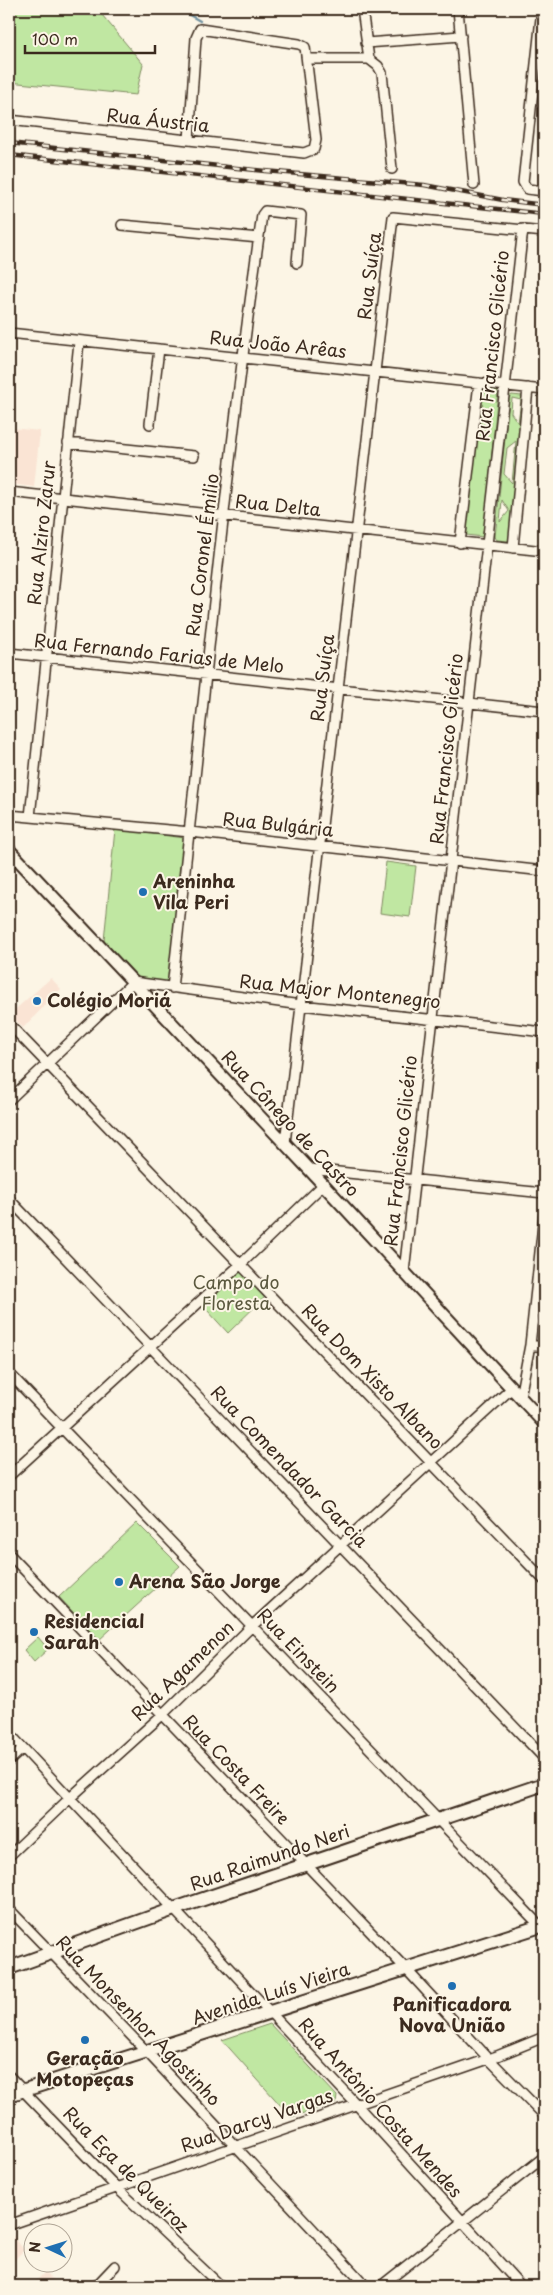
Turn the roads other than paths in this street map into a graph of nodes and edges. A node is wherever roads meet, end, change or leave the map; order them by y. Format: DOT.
graph roads {
  1 [pos="362,9"];
  2 [pos="458,9"];
  3 [pos="542,9"];
  4 [pos="461,36"];
  5 [pos="366,43"];
  6 [pos="308,59"];
  7 [pos="369,60"];
  8 [pos="540,61"];
  9 [pos="9,120"];
  10 [pos="189,140"];
  11 [pos="392,169"];
  12 [pos="474,184"];
  13 [pos="544,191"];
  14 [pos="122,225"];
  15 [pos="523,229"];
  16 [pos="544,232"];
  17 [pos="259,238"];
  18 [pos="297,263"];
  19 [pos="9,333"];
  20 [pos="79,342"];
  21 [pos="159,349"];
  22 [pos="242,358"];
  23 [pos="375,372"];
  24 [pos="479,383"];
  25 [pos="505,386"];
  26 [pos="528,388"];
  27 [pos="544,390"];
  28 [pos="150,424"];
  29 [pos="68,444"];
  30 [pos="194,456"];
  31 [pos="9,492"];
  32 [pos="62,498"];
  33 [pos="224,517"];
  34 [pos="356,531"];
  35 [pos="460,543"];
  36 [pos="487,545"];
  37 [pos="513,548"];
  38 [pos="544,552"];
  39 [pos="9,653"];
  40 [pos="45,657"];
  41 [pos="205,676"];
  42 [pos="338,689"];
  43 [pos="469,703"];
  44 [pos="544,711"];
  45 [pos="11,817"];
  46 [pos="30,817"];
  47 [pos="190,832"];
  48 [pos="319,846"];
  49 [pos="9,850"];
  50 [pos="451,861"];
  51 [pos="544,871"];
  52 [pos="133,982"];
  53 [pos="172,988"];
  54 [pos="301,1006"];
  55 [pos="433,1019"];
  56 [pos="9,1024"];
  57 [pos="544,1032"];
  58 [pos="47,1065"];
  59 [pos="9,1100"];
  60 [pos="285,1143"];
  61 [pos="309,1169"];
  62 [pos="414,1179"];
  63 [pos="323,1185"];
  64 [pos="544,1192"];
  65 [pos="9,1199"];
  66 [pos="544,1215"];
  67 [pos="240,1264"];
  68 [pos="404,1272"];
  69 [pos="150,1345"];
  70 [pos="530,1345"];
  71 [pos="544,1347"];
  72 [pos="9,1373"];
  73 [pos="512,1388"];
  74 [pos="520,1397"];
  75 [pos="544,1423"];
  76 [pos="61,1426"];
  77 [pos="430,1461"];
  78 [pos="9,1476"];
  79 [pos="341,1546"];
  80 [pos="9,1554"];
  81 [pos="544,1580"];
  82 [pos="251,1627"];
  83 [pos="161,1716"];
  84 [pos="9,1732"];
  85 [pos="23,1748"];
  86 [pos="544,1758"];
  87 [pos="9,1761"];
  88 [pos="544,1784"];
  89 [pos="70,1798"];
  90 [pos="439,1820"];
  91 [pos="9,1856"];
  92 [pos="304,1865"];
  93 [pos="9,1909"];
  94 [pos="174,1909"];
  95 [pos="543,1927"];
  96 [pos="51,1954"];
  97 [pos="9,1968"];
  98 [pos="406,1969"];
  99 [pos="271,2013"];
  100 [pos="544,2037"];
  101 [pos="147,2052"];
  102 [pos="488,2058"];
  103 [pos="9,2076"];
  104 [pos="24,2090"];
  105 [pos="9,2095"];
  106 [pos="356,2104"];
  107 [pos="544,2115"];
  108 [pos="235,2146"];
  109 [pos="544,2157"];
  110 [pos="117,2188"];
  111 [pos="463,2223"];
  112 [pos="9,2225"];
  113 [pos="115,2266"];
  114 [pos="96,2286"];
  115 [pos="221,2286"];
  116 [pos="366,2286"];
  117 [pos="382,2286"];
  118 [pos="521,2286"];
  1 -- 5 [label="street"];
  2 -- 4 [label="street"];
  3 -- 8 [label="street"];
  4 -- 5 [label="street"];
  4 -- 12 [label="street"];
  5 -- 7 [label="street"];
  6 -- 7 [label="street"];
  6 -- 10 [label="street, Rua Áustria"];
  6 -- 10 [label="street"];
  7 -- 11 [label="street"];
  8 -- 13 [label="street"];
  9 -- 10 [label="street, Rua Áustria"];
  14 -- 17 [label="street"];
  15 -- 16 [label="street"];
  15 -- 23 [label="street, Rua Suíça"];
  15 -- 25 [label="street, Rua Francisco Glicério"];
  17 -- 18 [label="street, Rua Coronel Émilio"];
  17 -- 22 [label="street, Rua Coronel Émilio"];
  19 -- 20 [label="street, Rua João Arêas"];
  20 -- 21 [label="street, Rua João Arêas"];
  20 -- 29 [label="street, Rua Alziro Zarur"];
  21 -- 22 [label="street, Rua João Arêas"];
  21 -- 28 [label="street"];
  22 -- 23 [label="street, Rua João Arêas"];
  22 -- 33 [label="street, Rua Coronel Émilio"];
  23 -- 24 [label="street, Rua João Arêas"];
  23 -- 34 [label="street, Rua Suíça"];
  24 -- 25 [label="street, Rua João Arêas"];
  24 -- 35 [label="street, Rua Francisco Glicério"];
  25 -- 26 [label="street, Rua João Arêas"];
  25 -- 36 [label="street, Rua Francisco Glicério"];
  26 -- 27 [label="street, Rua João Arêas"];
  26 -- 37 [label="street"];
  29 -- 30 [label="street"];
  29 -- 32 [label="street, Rua Alziro Zarur"];
  31 -- 32 [label="street, Rua Delta"];
  32 -- 33 [label="street, Rua Delta"];
  32 -- 40 [label="street, Rua Alziro Zarur"];
  33 -- 34 [label="street, Rua Delta"];
  33 -- 41 [label="street, Rua Coronel Émilio"];
  34 -- 35 [label="street, Rua Delta"];
  34 -- 42 [label="street, Rua Suíça"];
  35 -- 36 [label="street, Rua Delta"];
  36 -- 37 [label="street, Rua Delta"];
  36 -- 43 [label="street, Rua Francisco Glicério"];
  37 -- 38 [label="street, Rua Delta"];
  39 -- 40 [label="street, Rua Fernando Farias de Melo"];
  40 -- 41 [label="street, Rua Fernando Farias de Melo"];
  40 -- 46 [label="street, Rua Alziro Zarur"];
  41 -- 42 [label="street, Rua Fernando Farias de Melo"];
  41 -- 47 [label="street, Rua Coronel Émilio"];
  42 -- 43 [label="street, Rua Fernando Farias de Melo"];
  42 -- 48 [label="street, Rua Suíça"];
  43 -- 44 [label="street, Rua Fernando Farias de Melo"];
  43 -- 50 [label="street, Rua Francisco Glicério"];
  45 -- 46 [label="street, Rua Bulgária"];
  46 -- 47 [label="street, Rua Bulgária"];
  47 -- 48 [label="street, Rua Bulgária"];
  47 -- 53 [label="street, Rua Coronel Émilio"];
  48 -- 50 [label="street, Rua Bulgária"];
  48 -- 54 [label="street, Rua Suíça"];
  49 -- 52 [label="main road, Rua Cônego de Castro"];
  50 -- 51 [label="street, Rua Bulgária"];
  50 -- 55 [label="street, Rua Francisco Glicério"];
  52 -- 53 [label="street, Rua Major Montenegro"];
  52 -- 58 [label="street"];
  52 -- 60 [label="main road, Rua Cônego de Castro"];
  53 -- 54 [label="street, Rua Major Montenegro"];
  54 -- 55 [label="street, Rua Major Montenegro"];
  54 -- 60 [label="street, Rua Suíça"];
  55 -- 57 [label="street, Rua Major Montenegro"];
  55 -- 62 [label="street, Rua Francisco Glicério"];
  56 -- 58 [label="street, Rua Dom Xisto Albano"];
  58 -- 59 [label="street"];
  58 -- 67 [label="street, Rua Dom Xisto Albano"];
  60 -- 61 [label="main road, Rua Cônego de Castro"];
  61 -- 62 [label="street"];
  61 -- 63 [label="main road, Rua Cônego de Castro"];
  62 -- 64 [label="street"];
  62 -- 68 [label="street, Rua Francisco Glicério"];
  63 -- 67 [label="street"];
  63 -- 68 [label="main road, Rua Cônego de Castro"];
  65 -- 69 [label="street, Rua Comendador Garcia"];
  66 -- 70 [label="street"];
  67 -- 69 [label="street"];
  67 -- 77 [label="street, Rua Dom Xisto Albano"];
  68 -- 73 [label="main road, Rua Cônego de Castro"];
  69 -- 76 [label="street"];
  69 -- 79 [label="street, Rua Comendador Garcia"];
  70 -- 71 [label="street"];
  70 -- 74 [label="street"];
  72 -- 76 [label="street, Rua Einstein"];
  73 -- 74 [label="main road, Rua Cônego de Castro"];
  73 -- 77 [label="street, Rua Agamenon"];
  74 -- 75 [label="main road, Rua Cônego de Castro"];
  76 -- 78 [label="street"];
  76 -- 82 [label="street, Rua Einstein"];
  77 -- 79 [label="street, Rua Agamenon"];
  77 -- 81 [label="street, Rua Dom Xisto Albano"];
  79 -- 82 [label="street, Rua Agamenon"];
  79 -- 86 [label="street, Rua Comendador Garcia"];
  80 -- 83 [label="street, Rua Costa Freire"];
  82 -- 83 [label="street, Rua Agamenon"];
  82 -- 90 [label="street, Rua Einstein"];
  83 -- 89 [label="street, Rua Agamenon"];
  83 -- 92 [label="street, Rua Costa Freire"];
  84 -- 85 [label="street, Rua Antônio Costa Mendes"];
  85 -- 87 [label="street"];
  85 -- 89 [label="street, Rua Antônio Costa Mendes"];
  88 -- 90 [label="main road, Rua Raimundo Neri"];
  89 -- 91 [label="street, Rua Agamenon"];
  89 -- 94 [label="street, Rua Antônio Costa Mendes"];
  90 -- 92 [label="main road, Rua Raimundo Neri"];
  90 -- 95 [label="street, Rua Einstein"];
  92 -- 94 [label="main road, Rua Raimundo Neri"];
  92 -- 98 [label="street, Rua Costa Freire"];
  93 -- 96 [label="street, Rua Monsenhor Agostinho"];
  94 -- 96 [label="main road, Rua Raimundo Neri"];
  94 -- 99 [label="street, Rua Antônio Costa Mendes"];
  95 -- 98 [label="main road, Avenida Luís Vieira"];
  96 -- 97 [label="main road, Rua Raimundo Neri"];
  96 -- 101 [label="street, Rua Monsenhor Agostinho"];
  98 -- 99 [label="main road, Avenida Luís Vieira"];
  98 -- 102 [label="street, Rua Costa Freire"];
  99 -- 101 [label="main road, Avenida Luís Vieira"];
  99 -- 106 [label="street, Rua Antônio Costa Mendes"];
  100 -- 102 [label="street, Rua Darcy Vargas"];
  101 -- 104 [label="main road, Avenida Luís Vieira"];
  101 -- 108 [label="street, Rua Monsenhor Agostinho"];
  102 -- 106 [label="street, Rua Darcy Vargas"];
  102 -- 107 [label="street, Rua Costa Freire"];
  103 -- 104 [label="street, Rua Eça de Queiroz"];
  104 -- 105 [label="main road, Avenida Luís Vieira"];
  104 -- 110 [label="street, Rua Eça de Queiroz"];
  106 -- 108 [label="street, Rua Darcy Vargas"];
  106 -- 111 [label="street, Rua Antônio Costa Mendes"];
  108 -- 110 [label="street, Rua Darcy Vargas"];
  108 -- 116 [label="street, Rua Monsenhor Agostinho"];
  109 -- 111 [label="street"];
  110 -- 112 [label="street, Rua Darcy Vargas"];
  110 -- 115 [label="street, Rua Eça de Queiroz"];
  111 -- 117 [label="street"];
  111 -- 118 [label="street, Rua Antônio Costa Mendes"];
  113 -- 114 [label="street"];
}
